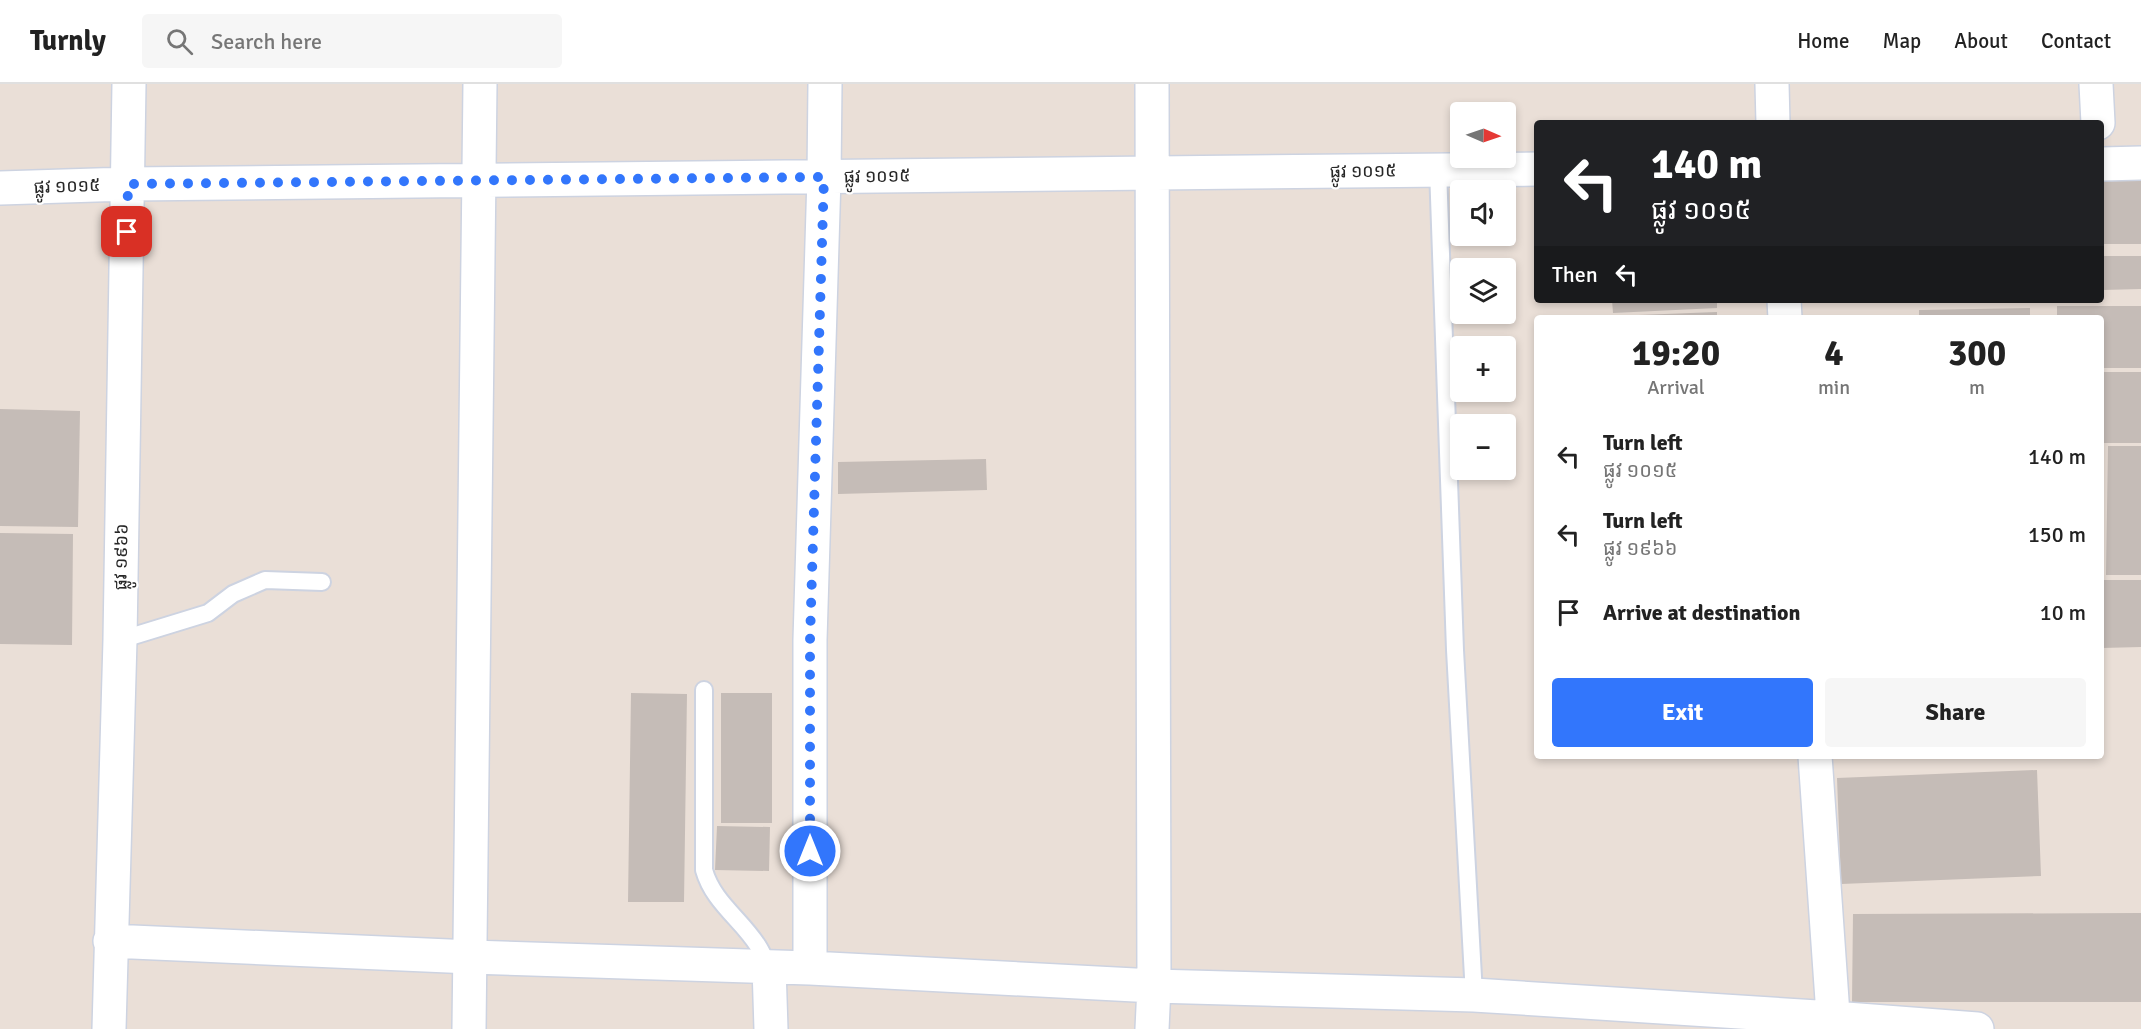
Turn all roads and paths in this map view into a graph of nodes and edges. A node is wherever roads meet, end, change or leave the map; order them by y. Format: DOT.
graph roads {
  1 [pos="129,84"];
  2 [pos="480,84"];
  3 [pos="825,84"];
  4 [pos="1152,84"];
  5 [pos="1772,84"];
  6 [pos="2096,84"];
  7 [pos="1773,120"];
  8 [pos="2098,120"];
  9 [pos="2141,163"];
  10 [pos="2104,164"];
  11 [pos="1534,169"];
  12 [pos="1438,170"];
  13 [pos="1153,174"];
  14 [pos="824,177"];
  15 [pos="481,180"];
  16 [pos="128,184"];
  17 [pos="0,188"];
  18 [pos="322,582"];
  19 [pos="120,640"];
  20 [pos="704,690"];
  21 [pos="1815,759"];
  22 [pos="110,941"];
  23 [pos="471,957"];
  24 [pos="769,967"];
  25 [pos="810,968"];
  26 [pos="1154,986"];
  27 [pos="1474,995"];
  28 [pos="1610,1017"];
  29 [pos="1834,1023"];
  30 [pos="109,1029"];
  31 [pos="470,1029"];
  32 [pos="771,1029"];
  33 [pos="1152,1029"];
  34 [pos="1977,1029"];
  1 -- 16 [label="street, ផ្លូវ ១៩៦៦"];
  2 -- 15 [label="street"];
  3 -- 14 [label="street"];
  4 -- 13 [label="street"];
  5 -- 7 [label="street"];
  6 -- 8 [label="street"];
  9 -- 10 [label="street"];
  11 -- 12 [label="street, ផ្លូវ ១០១៥"];
  12 -- 13 [label="street, ផ្លូវ ១០១៥"];
  12 -- 27 [label="lane"];
  13 -- 14 [label="street, ផ្លូវ ១០១៥"];
  13 -- 26 [label="street"];
  14 -- 15 [label="street, ផ្លូវ ១០១៥"];
  14 -- 25 [label="street"];
  15 -- 16 [label="street, ផ្លូវ ១០១៥"];
  15 -- 23 [label="street"];
  16 -- 17 [label="street, ផ្លូវ ១០១៥"];
  16 -- 19 [label="street, ផ្លូវ ១៩៦៦"];
  18 -- 19 [label="lane"];
  19 -- 22 [label="street, ផ្លូវ ១៩៦៦"];
  20 -- 24 [label="lane"];
  21 -- 29 [label="street"];
  22 -- 23 [label="street"];
  22 -- 30 [label="street, ផ្លូវ ១៩៦៦"];
  23 -- 24 [label="street"];
  23 -- 31 [label="street"];
  24 -- 25 [label="street"];
  24 -- 32 [label="street"];
  25 -- 26 [label="street"];
  26 -- 27 [label="street"];
  26 -- 33 [label="street"];
  27 -- 28 [label="street"];
  28 -- 29 [label="street"];
  29 -- 34 [label="street"];
}
